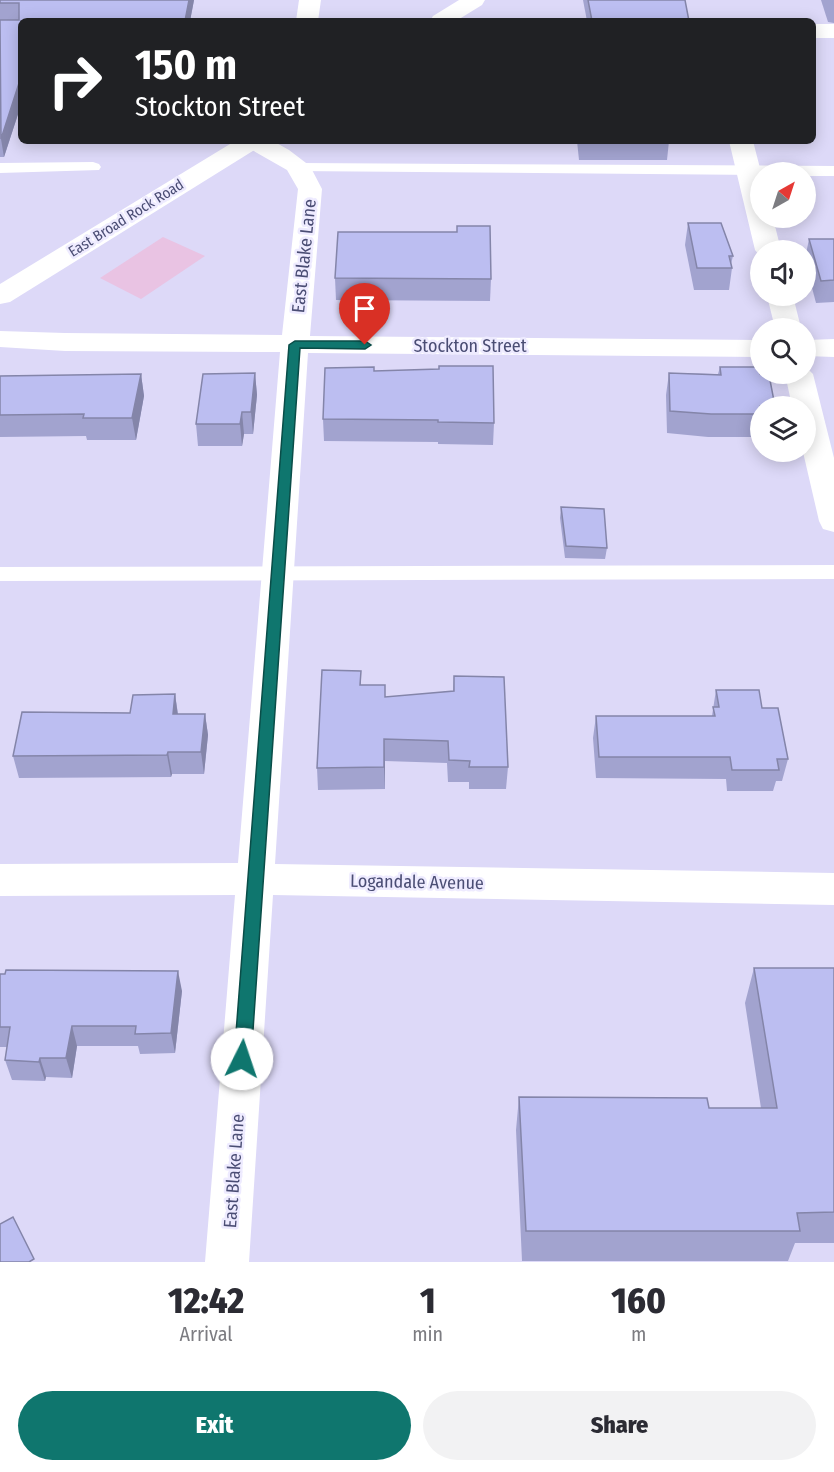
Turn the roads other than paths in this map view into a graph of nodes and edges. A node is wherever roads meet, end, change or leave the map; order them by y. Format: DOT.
graph roads {
  1 [pos="309,0"];
  2 [pos="474,0"];
  3 [pos="308,18"];
  4 [pos="446,18"];
  5 [pos="834,31"];
  6 [pos="816,32"];
  7 [pos="248,144"];
  8 [pos="259,144"];
  9 [pos="742,144"];
  10 [pos="93,167"];
  11 [pos="0,168"];
  12 [pos="300,168"];
  13 [pos="748,170"];
  14 [pos="834,171"];
  15 [pos="766,240"];
  16 [pos="0,296"];
  17 [pos="0,339"];
  18 [pos="295,345"];
  19 [pos="750,348"];
  20 [pos="816,348"];
  21 [pos="834,348"];
  22 [pos="801,384"];
  23 [pos="834,521"];
  24 [pos="278,572"];
  25 [pos="834,572"];
  26 [pos="0,574"];
  27 [pos="256,879"];
  28 [pos="0,880"];
  29 [pos="834,889"];
  30 [pos="227,1262"];
  1 -- 3 [label="street"];
  2 -- 4 [label="street"];
  5 -- 6 [label="street"];
  7 -- 16 [label="street, East Broad Rock Road"];
  8 -- 12 [label="street"];
  9 -- 13 [label="street"];
  10 -- 11 [label="lane"];
  12 -- 13 [label="lane"];
  12 -- 18 [label="street, East Blake Lane"];
  13 -- 14 [label="lane"];
  13 -- 15 [label="street"];
  17 -- 18 [label="street, Stockton Street"];
  18 -- 19 [label="street, Stockton Street"];
  18 -- 24 [label="street, East Blake Lane"];
  20 -- 21 [label="street"];
  22 -- 23 [label="street"];
  24 -- 25 [label="lane"];
  24 -- 26 [label="lane"];
  24 -- 27 [label="street, East Blake Lane"];
  27 -- 28 [label="street, Logandale Avenue"];
  27 -- 29 [label="street, Logandale Avenue"];
  27 -- 30 [label="street, East Blake Lane"];
}
